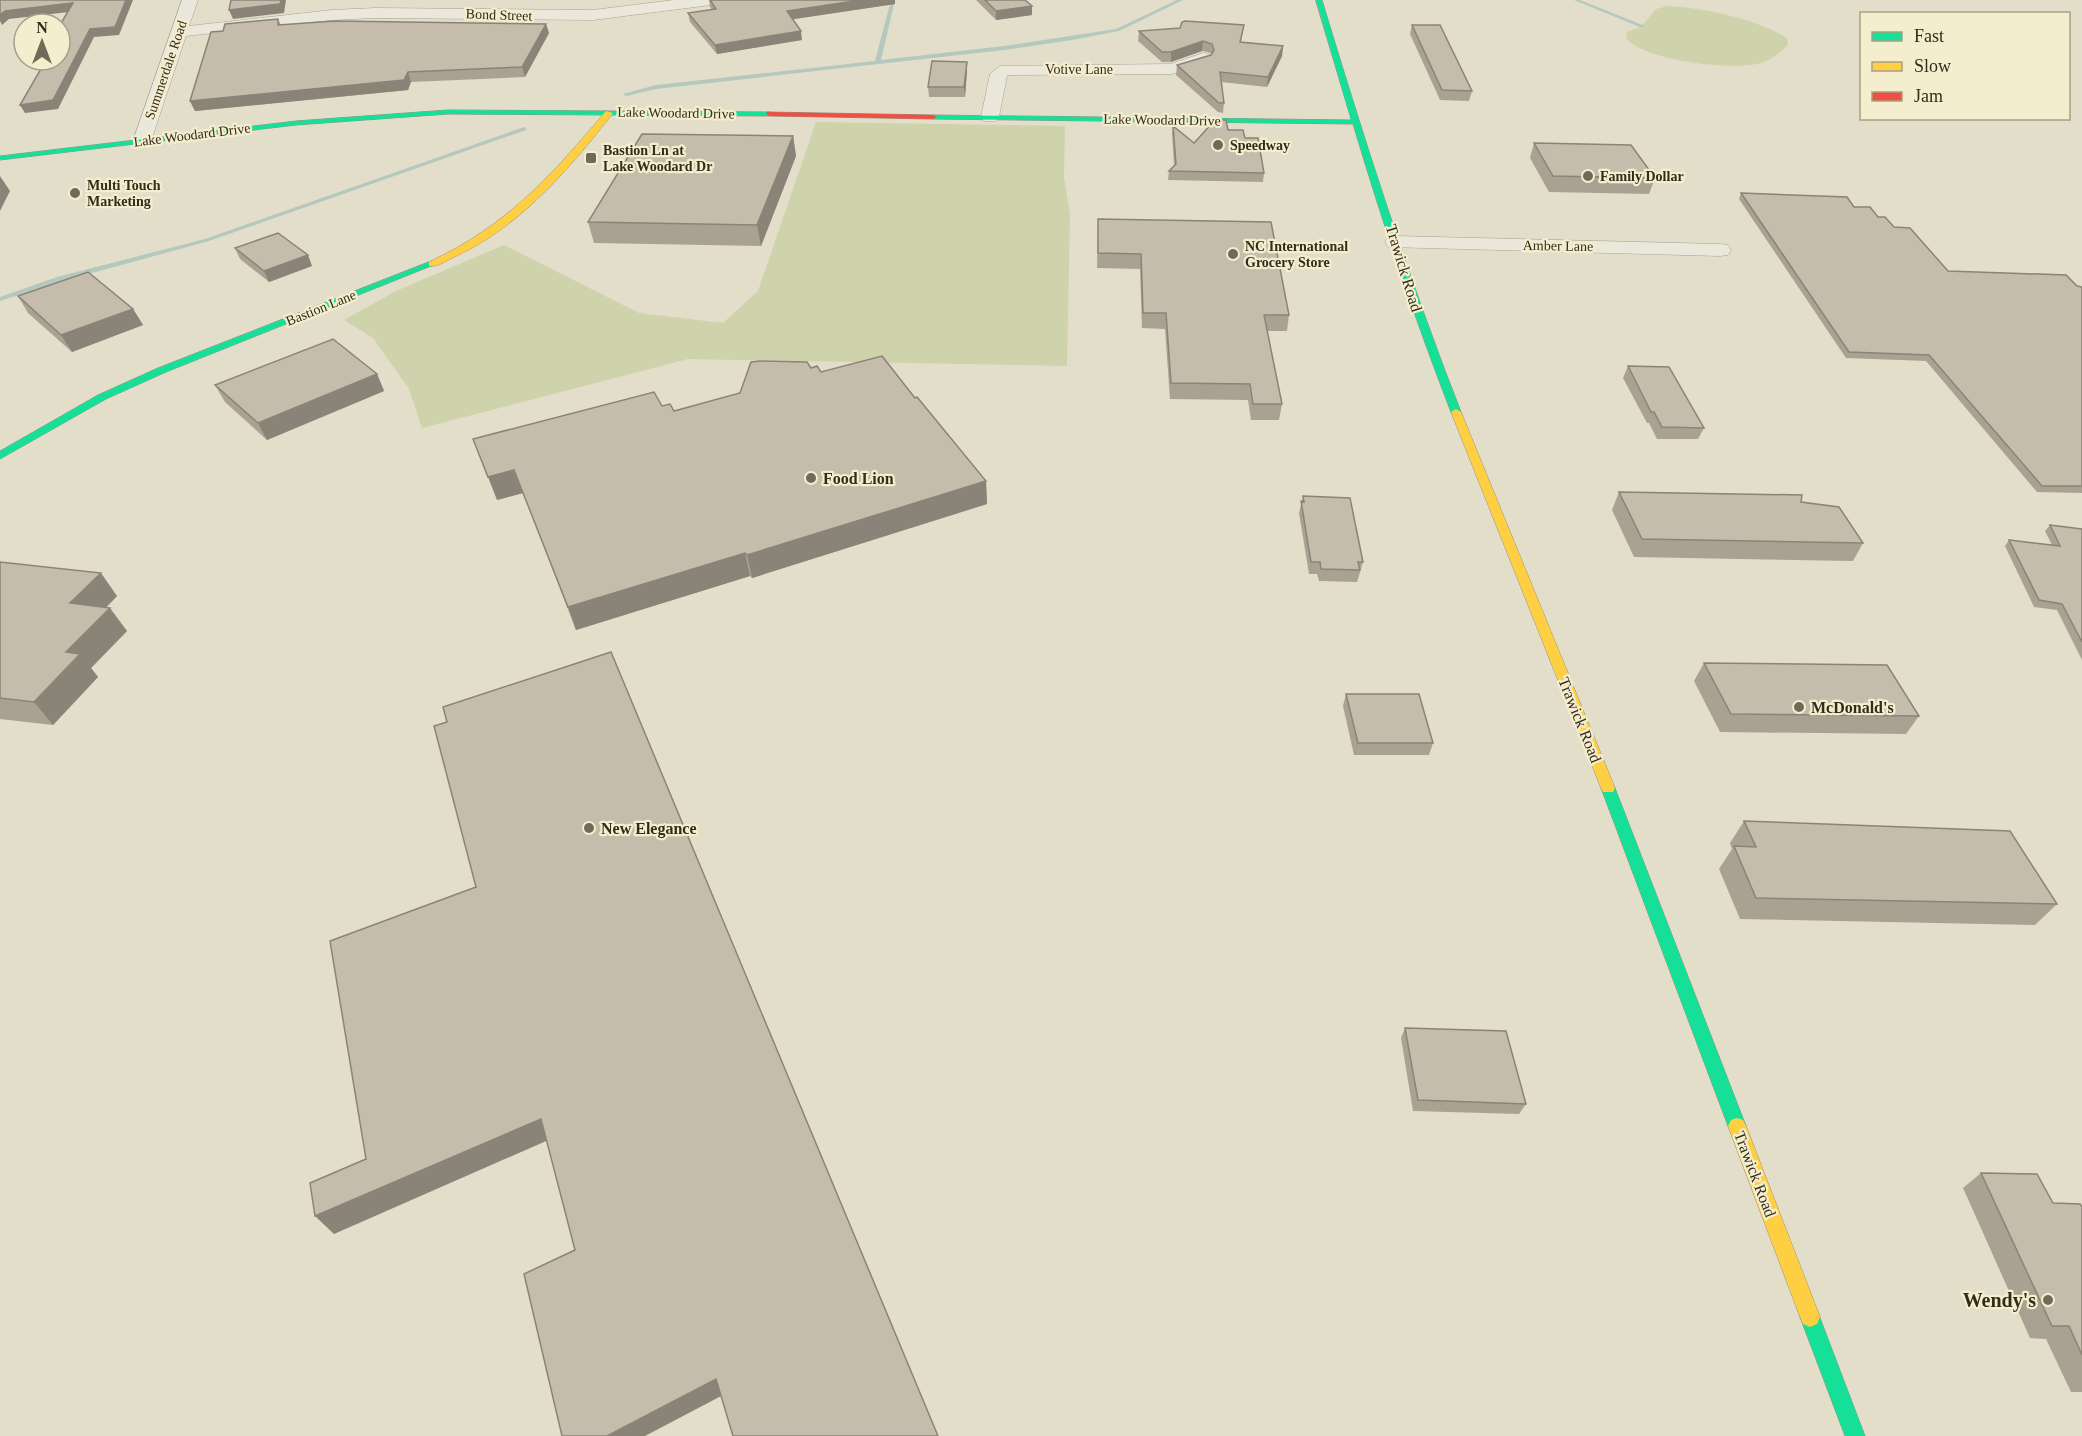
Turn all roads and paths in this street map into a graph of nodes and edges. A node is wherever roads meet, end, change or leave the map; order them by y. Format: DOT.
graph roads {
  1 [pos="190,0"];
  2 [pos="711,0"];
  3 [pos="1319,0"];
  4 [pos="178,32"];
  5 [pos="1203,58"];
  6 [pos="609,113"];
  7 [pos="990,117"];
  8 [pos="1355,122"];
  9 [pos="142,141"];
  10 [pos="0,158"];
  11 [pos="1396,242"];
  12 [pos="1720,250"];
  13 [pos="0,456"];
  14 [pos="1856,1436"];
  1 -- 4 [label="street, Summerdale Road"];
  2 -- 4 [label="street, Bond Street"];
  3 -- 8 [label="street, Trawick Road"];
  4 -- 9 [label="street, Summerdale Road"];
  5 -- 7 [label="street, Votive Lane"];
  6 -- 7 [label="street, Lake Woodard Drive"];
  6 -- 9 [label="street, Lake Woodard Drive"];
  6 -- 13 [label="street, Bastion Lane"];
  7 -- 8 [label="street, Lake Woodard Drive"];
  8 -- 11 [label="street, Trawick Road"];
  9 -- 10 [label="street, Lake Woodard Drive"];
  11 -- 12 [label="street, Amber Lane"];
  11 -- 14 [label="street, Trawick Road"];
}
